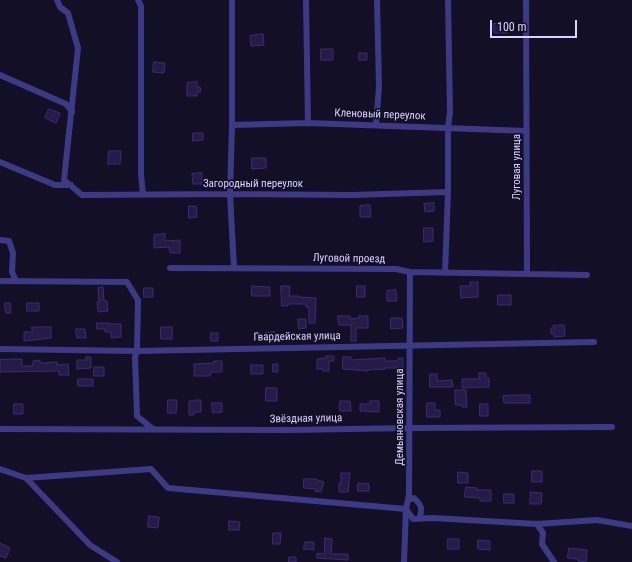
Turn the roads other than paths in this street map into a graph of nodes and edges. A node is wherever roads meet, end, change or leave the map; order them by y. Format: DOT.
graph roads {
  1 [pos="57,0"];
  2 [pos="138,0"];
  3 [pos="232,0"];
  4 [pos="306,0"];
  5 [pos="377,0"];
  6 [pos="448,0"];
  7 [pos="526,0"];
  8 [pos="0,75"];
  9 [pos="72,112"];
  10 [pos="308,122"];
  11 [pos="232,125"];
  12 [pos="376,125"];
  13 [pos="448,128"];
  14 [pos="527,131"];
  15 [pos="0,162"];
  16 [pos="71,185"];
  17 [pos="448,192"];
  18 [pos="143,194"];
  19 [pos="230,194"];
  20 [pos="0,240"];
  21 [pos="170,268"];
  22 [pos="234,268"];
  23 [pos="410,272"];
  24 [pos="445,273"];
  25 [pos="527,274"];
  26 [pos="587,275"];
  27 [pos="0,281"];
  28 [pos="16,281"];
  29 [pos="594,342"];
  30 [pos="410,345"];
  31 [pos="0,349"];
  32 [pos="138,351"];
  33 [pos="612,427"];
  34 [pos="410,428"];
  35 [pos="0,429"];
  36 [pos="153,429"];
  37 [pos="0,468"];
  38 [pos="26,478"];
  39 [pos="408,500"];
  40 [pos="406,509"];
  41 [pos="420,518"];
  42 [pos="537,524"];
  43 [pos="632,526"];
  44 [pos="117,562"];
  45 [pos="404,562"];
  46 [pos="554,562"];
  1 -- 9 [label="street"];
  2 -- 18 [label="street"];
  3 -- 11 [label="street"];
  4 -- 10 [label="street"];
  5 -- 12 [label="street"];
  6 -- 13 [label="street"];
  7 -- 14 [label="street, Луговая улица"];
  8 -- 9 [label="street"];
  9 -- 16 [label="street, Загородный переулок"];
  10 -- 11 [label="street, Кленовый переулок"];
  10 -- 12 [label="street, Кленовый переулок"];
  11 -- 19 [label="street"];
  12 -- 13 [label="street, Кленовый переулок"];
  13 -- 14 [label="street, Кленовый переулок"];
  13 -- 17 [label="street"];
  14 -- 25 [label="street, Луговая улица"];
  15 -- 16 [label="street"];
  16 -- 18 [label="street, Загородный переулок"];
  17 -- 19 [label="street, Загородный переулок"];
  17 -- 24 [label="street"];
  18 -- 19 [label="street, Загородный переулок"];
  19 -- 22 [label="street"];
  20 -- 28 [label="street"];
  21 -- 22 [label="street, Луговой проезд"];
  22 -- 23 [label="street, Луговой проезд"];
  23 -- 24 [label="street, Луговой проезд"];
  23 -- 30 [label="street, Демьяновская улица"];
  24 -- 25 [label="street, Луговой проезд"];
  25 -- 26 [label="street"];
  27 -- 28 [label="street"];
  28 -- 32 [label="street"];
  29 -- 30 [label="street, Гвардейская улица"];
  30 -- 32 [label="street, Гвардейская улица"];
  30 -- 34 [label="street, Демьяновская улица"];
  31 -- 32 [label="street, Гвардейская улица"];
  32 -- 36 [label="street"];
  33 -- 34 [label="street, Звёздная улица"];
  34 -- 36 [label="street, Звёздная улица"];
  34 -- 39 [label="street, Демьяновская улица"];
  35 -- 36 [label="street, Звёздная улица"];
  37 -- 38 [label="street"];
  38 -- 40 [label="street"];
  38 -- 44 [label="street"];
  39 -- 40 [label="street, Демьяновская улица"];
  39 -- 41 [label="street"];
  40 -- 41 [label="street"];
  40 -- 45 [label="street, Демьяновская улица"];
  41 -- 42 [label="street"];
  42 -- 43 [label="street"];
  42 -- 46 [label="street"];
}
